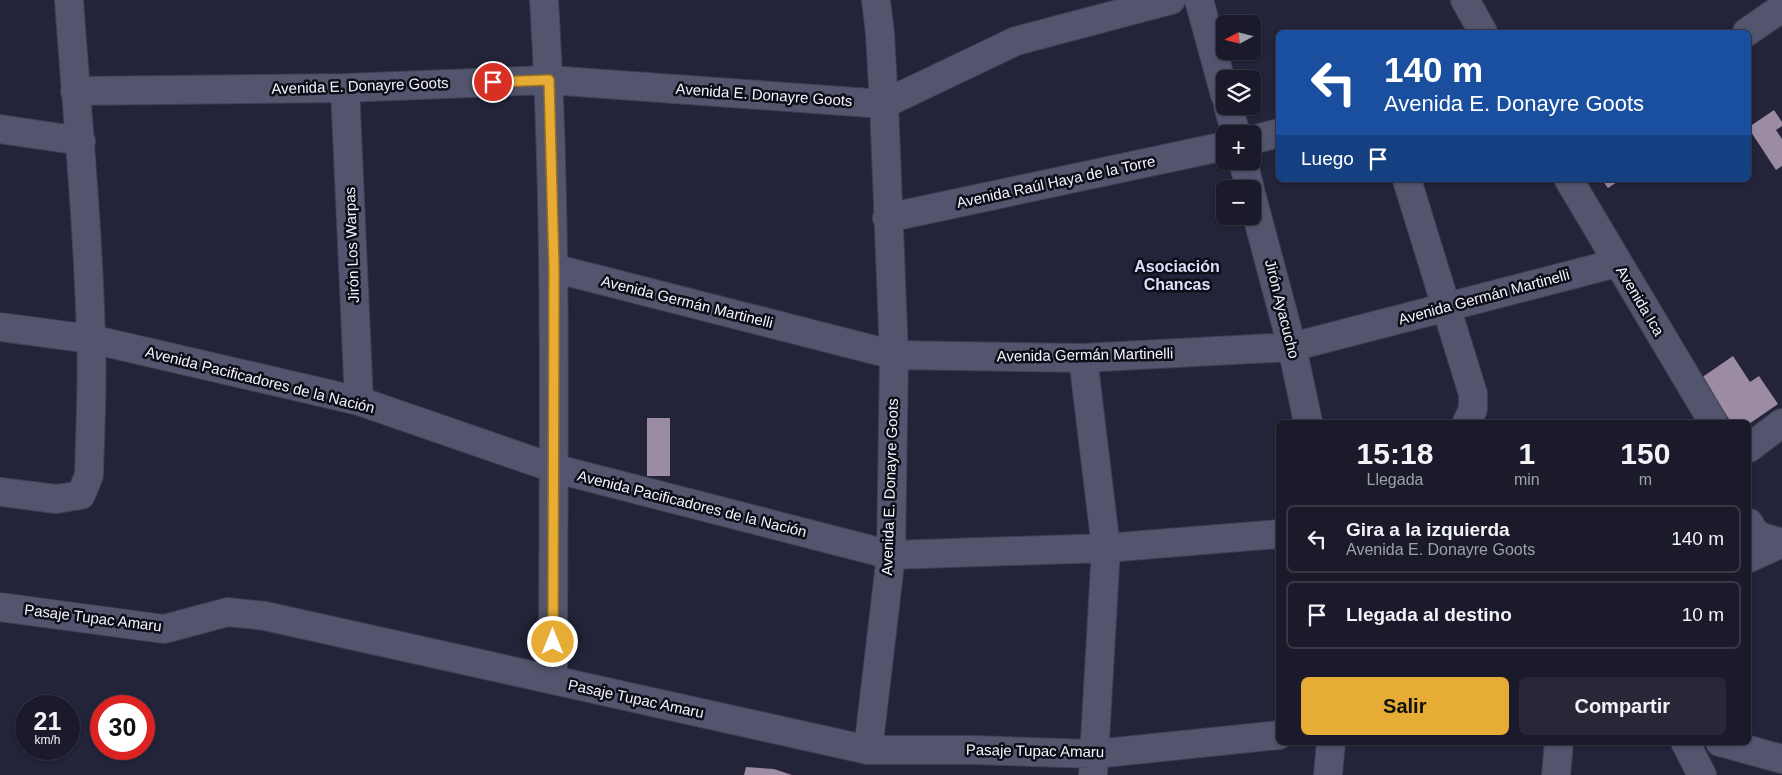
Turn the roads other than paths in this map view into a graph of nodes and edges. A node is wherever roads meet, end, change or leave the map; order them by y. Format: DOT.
graph roads {
  1 [pos="69,0"];
  2 [pos="544,0"];
  3 [pos="876,0"];
  4 [pos="1171,0"];
  5 [pos="1199,0"];
  6 [pos="1465,0"];
  7 [pos="1782,8"];
  8 [pos="1482,30"];
  9 [pos="1750,30"];
  10 [pos="1218,70"];
  11 [pos="549,80"];
  12 [pos="345,88"];
  13 [pos="75,91"];
  14 [pos="884,104"];
  15 [pos="0,129"];
  16 [pos="1276,134"];
  17 [pos="1261,138"];
  18 [pos="81,141"];
  19 [pos="1216,148"];
  20 [pos="1408,182"];
  21 [pos="1569,182"];
  22 [pos="887,218"];
  23 [pos="1259,225"];
  24 [pos="1617,263"];
  25 [pos="554,268"];
  26 [pos="1446,308"];
  27 [pos="0,327"];
  28 [pos="92,340"];
  29 [pos="1292,347"];
  30 [pos="894,355"];
  31 [pos="1083,358"];
  32 [pos="359,401"];
  33 [pos="1308,420"];
  34 [pos="1468,420"];
  35 [pos="1711,420"];
  36 [pos="1782,423"];
  37 [pos="1751,446"];
  38 [pos="553,468"];
  39 [pos="0,492"];
  40 [pos="1751,526"];
  41 [pos="1276,534"];
  42 [pos="1106,548"];
  43 [pos="891,554"];
  44 [pos="1751,557"];
  45 [pos="0,607"];
  46 [pos="553,680"];
  47 [pos="1276,735"];
  48 [pos="1331,745"];
  49 [pos="1558,745"];
  50 [pos="1687,745"];
  51 [pos="1731,745"];
  52 [pos="868,750"];
  53 [pos="1782,759"];
  54 [pos="1094,764"];
  55 [pos="1328,775"];
  56 [pos="1556,775"];
  57 [pos="1702,775"];
  1 -- 13 [label="street"];
  2 -- 11 [label="street"];
  3 -- 14 [label="street, Avenida E. Donayre Goots"];
  4 -- 14 [label="street, Avenida E. Donayre Goots"];
  5 -- 10 [label="street"];
  6 -- 8 [label="street"];
  7 -- 9 [label="street"];
  11 -- 12 [label="street, Avenida E. Donayre Goots"];
  11 -- 14 [label="street, Avenida E. Donayre Goots"];
  11 -- 25 [label="street"];
  12 -- 13 [label="street, Avenida E. Donayre Goots"];
  12 -- 32 [label="street, Jirón Los Warpas"];
  13 -- 18 [label="street"];
  14 -- 22 [label="street, Avenida E. Donayre Goots"];
  15 -- 18 [label="street"];
  16 -- 17 [label="street"];
  18 -- 28 [label="street"];
  19 -- 22 [label="street, Avenida Raúl Haya de la Torre"];
  20 -- 26 [label="street"];
  21 -- 24 [label="street, Avenida Ica"];
  22 -- 30 [label="street, Avenida E. Donayre Goots"];
  23 -- 29 [label="street, Jirón Ayacucho"];
  24 -- 26 [label="street, Avenida Germán Martinelli"];
  24 -- 35 [label="street, Avenida Ica"];
  25 -- 30 [label="street, Avenida Germán Martinelli"];
  25 -- 38 [label="street"];
  26 -- 29 [label="street, Avenida Germán Martinelli"];
  26 -- 34 [label="street"];
  27 -- 28 [label="street, Avenida Pacificadores de la Nación"];
  28 -- 32 [label="street, Avenida Pacificadores de la Nación"];
  28 -- 39 [label="street"];
  29 -- 31 [label="street, Avenida Germán Martinelli"];
  29 -- 33 [label="street, Jirón Ayacucho"];
  30 -- 31 [label="street, Avenida Germán Martinelli"];
  30 -- 43 [label="street, Avenida E. Donayre Goots"];
  31 -- 42 [label="street"];
  32 -- 38 [label="street, Avenida Pacificadores de la Nación"];
  36 -- 37 [label="street"];
  38 -- 43 [label="street, Avenida Pacificadores de la Nación"];
  38 -- 46 [label="street"];
  40 -- 44 [label="street"];
  41 -- 42 [label="street, Avenida Pacificadores de la Nación"];
  42 -- 43 [label="street, Avenida Pacificadores de la Nación"];
  42 -- 54 [label="street"];
  43 -- 52 [label="street, Avenida E. Donayre Goots"];
  45 -- 46 [label="street, Pasaje Tupac Amaru"];
  46 -- 52 [label="street, Pasaje Tupac Amaru"];
  47 -- 54 [label="street, Pasaje Tupac Amaru"];
  48 -- 55 [label="street"];
  49 -- 56 [label="street"];
  50 -- 57 [label="street"];
  51 -- 53 [label="street"];
  52 -- 54 [label="street, Pasaje Tupac Amaru"];
}
